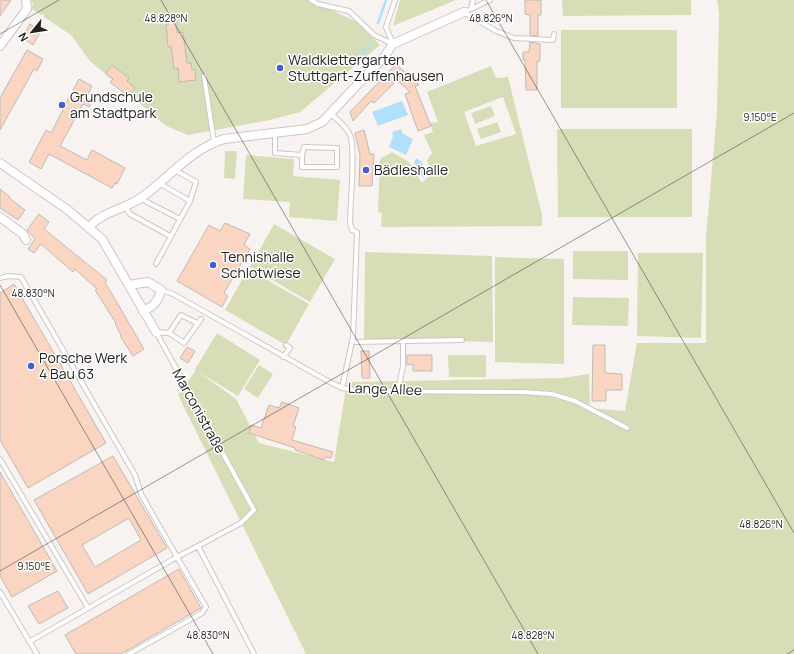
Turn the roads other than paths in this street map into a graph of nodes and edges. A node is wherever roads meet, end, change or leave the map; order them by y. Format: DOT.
graph roads {
  1 [pos="26,0"];
  2 [pos="311,0"];
  3 [pos="395,0"];
  4 [pos="473,0"];
  5 [pos="490,0"];
  6 [pos="467,10"];
  7 [pos="554,34"];
  8 [pos="1,41"];
  9 [pos="393,44"];
  10 [pos="204,76"];
  11 [pos="331,114"];
  12 [pos="275,133"];
  13 [pos="214,142"];
  14 [pos="302,156"];
  15 [pos="0,163"];
  16 [pos="175,170"];
  17 [pos="159,183"];
  18 [pos="142,197"];
  19 [pos="190,201"];
  20 [pos="125,207"];
  21 [pos="0,218"];
  22 [pos="180,218"];
  23 [pos="90,226"];
  24 [pos="170,236"];
  25 [pos="26,240"];
  26 [pos="156,264"];
  27 [pos="0,278"];
  28 [pos="129,286"];
  29 [pos="161,290"];
  30 [pos="144,311"];
  31 [pos="200,319"];
  32 [pos="197,323"];
  33 [pos="156,332"];
  34 [pos="169,333"];
  35 [pos="462,340"];
  36 [pos="403,341"];
  37 [pos="352,342"];
  38 [pos="286,345"];
  39 [pos="283,357"];
  40 [pos="342,388"];
  41 [pos="398,391"];
  42 [pos="627,428"];
  43 [pos="0,459"];
  44 [pos="198,546"];
  45 [pos="177,557"];
  46 [pos="0,592"];
  47 [pos="88,608"];
  48 [pos="29,642"];
  49 [pos="37,654"];
  50 [pos="129,654"];
  51 [pos="254,654"];
  1 -- 8 [label="street"];
  2 -- 9 [label="lane"];
  3 -- 9 [label="lane"];
  4 -- 6 [label="lane"];
  5 -- 6 [label="lane"];
  6 -- 7 [label="lane"];
  6 -- 9 [label="street"];
  9 -- 11 [label="street"];
  10 -- 13 [label="lane"];
  11 -- 12 [label="street"];
  11 -- 37 [label="lane"];
  12 -- 13 [label="street"];
  12 -- 14 [label="lane"];
  13 -- 16 [label="street"];
  14 -- 14 [label="lane"];
  15 -- 23 [label="street, Marconistraße"];
  16 -- 17 [label="street"];
  16 -- 19 [label="lane"];
  17 -- 18 [label="street"];
  17 -- 19 [label="lane"];
  18 -- 20 [label="street"];
  18 -- 22 [label="lane"];
  19 -- 22 [label="lane"];
  20 -- 23 [label="street"];
  20 -- 24 [label="lane"];
  21 -- 25 [label="street"];
  22 -- 24 [label="lane"];
  23 -- 28 [label="street, Marconistraße"];
  24 -- 26 [label="lane"];
  27 -- 45 [label="lane"];
  28 -- 29 [label="street"];
  28 -- 30 [label="street, Marconistraße"];
  29 -- 30 [label="street"];
  29 -- 39 [label="lane, Lange Allee"];
  30 -- 33 [label="street, Marconistraße"];
  31 -- 32 [label="lane"];
  32 -- 34 [label="lane"];
  32 -- 34 [label="lane"];
  33 -- 34 [label="lane"];
  33 -- 44 [label="lane, Marconistraße"];
  35 -- 36 [label="lane"];
  36 -- 37 [label="lane"];
  36 -- 41 [label="lane"];
  37 -- 40 [label="lane"];
  38 -- 39 [label="lane"];
  39 -- 40 [label="lane, Lange Allee"];
  40 -- 41 [label="lane, Lange Allee"];
  41 -- 42 [label="lane, Lange Allee"];
  43 -- 47 [label="lane"];
  44 -- 45 [label="lane"];
  44 -- 51 [label="lane"];
  45 -- 47 [label="lane"];
  45 -- 50 [label="lane"];
  46 -- 48 [label="lane"];
  47 -- 48 [label="lane"];
  48 -- 49 [label="lane"];
}
